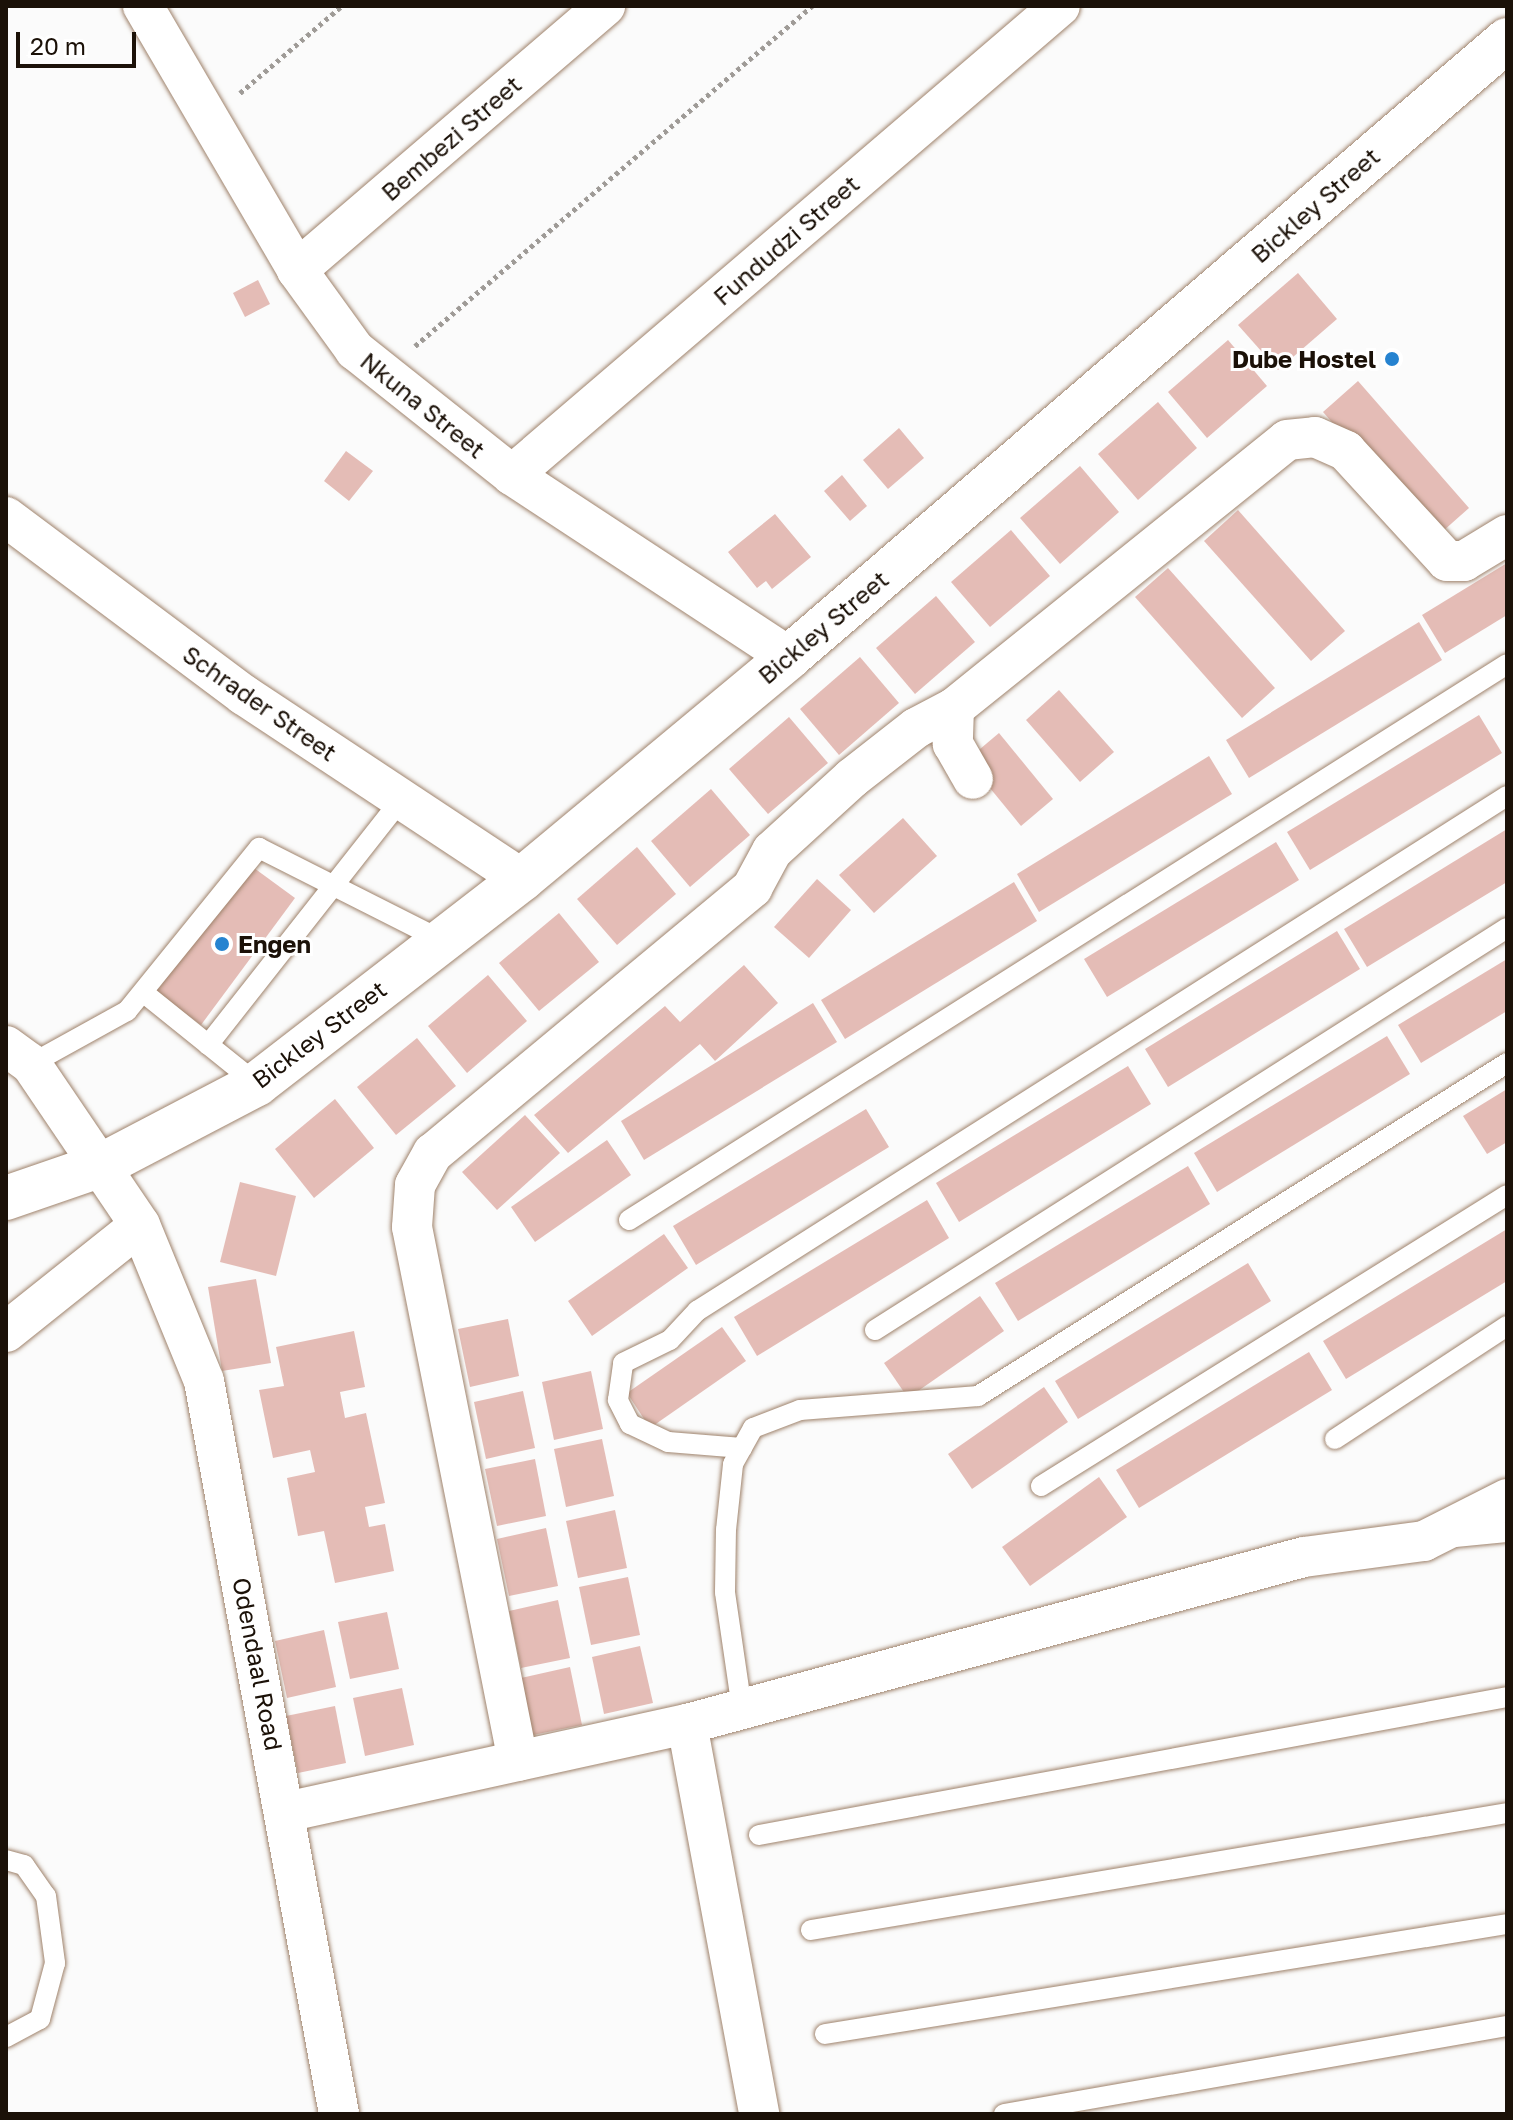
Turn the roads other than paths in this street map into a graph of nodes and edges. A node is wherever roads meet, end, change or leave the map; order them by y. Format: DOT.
graph roads {
  1 [pos="143,6"];
  2 [pos="605,6"];
  3 [pos="1060,6"];
  4 [pos="1507,40"];
  5 [pos="297,270"];
  6 [pos="512,475"];
  7 [pos="6,517"];
  8 [pos="1507,535"];
  9 [pos="789,657"];
  10 [pos="1507,664"];
  11 [pos="954,708"];
  12 [pos="973,779"];
  13 [pos="1507,796"];
  14 [pos="401,800"];
  15 [pos="522,879"];
  16 [pos="332,882"];
  17 [pos="1507,928"];
  18 [pos="441,940"];
  19 [pos="144,993"];
  20 [pos="208,1045"];
  21 [pos="19,1055"];
  22 [pos="1507,1063"];
  23 [pos="257,1084"];
  24 [pos="102,1165"];
  25 [pos="1507,1195"];
  26 [pos="6,1198"];
  27 [pos="629,1220"];
  28 [pos="140,1225"];
  29 [pos="1507,1326"];
  30 [pos="875,1330"];
  31 [pos="6,1332"];
  32 [pos="1335,1439"];
  33 [pos="742,1448"];
  34 [pos="1041,1486"];
  35 [pos="1507,1499"];
  36 [pos="1507,1532"];
  37 [pos="1424,1541"];
  38 [pos="1507,1697"];
  39 [pos="742,1709"];
  40 [pos="687,1724"];
  41 [pos="518,1761"];
  42 [pos="286,1812"];
  43 [pos="1507,1813"];
  44 [pos="759,1835"];
  45 [pos="6,1860"];
  46 [pos="1507,1924"];
  47 [pos="811,1930"];
  48 [pos="1507,2026"];
  49 [pos="825,2034"];
  50 [pos="6,2037"];
  51 [pos="339,2114"];
  52 [pos="759,2114"];
  53 [pos="1004,2114"];
  1 -- 5 [label="street, Nkuna Street"];
  2 -- 5 [label="street, Bembezi Street"];
  3 -- 6 [label="street, Fundudzi Street"];
  4 -- 9 [label="street, Bickley Street"];
  5 -- 6 [label="street, Nkuna Street"];
  6 -- 9 [label="street, Nkuna Street"];
  7 -- 14 [label="street, Schrader Street"];
  8 -- 11 [label="street"];
  9 -- 15 [label="street, Bickley Street"];
  10 -- 27 [label="lane"];
  11 -- 12 [label="street"];
  11 -- 41 [label="street"];
  13 -- 33 [label="lane"];
  14 -- 15 [label="street, Schrader Street"];
  14 -- 16 [label="lane"];
  15 -- 18 [label="street, Bickley Street"];
  16 -- 18 [label="lane"];
  16 -- 19 [label="lane"];
  16 -- 20 [label="lane"];
  17 -- 30 [label="lane"];
  18 -- 23 [label="street, Bickley Street"];
  19 -- 20 [label="lane"];
  19 -- 21 [label="lane"];
  20 -- 23 [label="lane"];
  21 -- 24 [label="street, Odendaal Road"];
  22 -- 33 [label="lane"];
  23 -- 24 [label="street, Bickley Street"];
  24 -- 26 [label="street, Bickley Street"];
  24 -- 28 [label="street, Odendaal Road"];
  25 -- 34 [label="lane"];
  28 -- 31 [label="street"];
  28 -- 42 [label="street, Odendaal Road"];
  29 -- 32 [label="lane"];
  33 -- 39 [label="lane"];
  35 -- 37 [label="street"];
  36 -- 37 [label="lane"];
  37 -- 39 [label="street"];
  38 -- 44 [label="lane"];
  39 -- 40 [label="street"];
  40 -- 41 [label="street"];
  40 -- 52 [label="street"];
  41 -- 42 [label="street"];
  42 -- 51 [label="street, Odendaal Road"];
  43 -- 47 [label="lane"];
  45 -- 50 [label="lane"];
  46 -- 49 [label="lane"];
  48 -- 53 [label="lane"];
}
